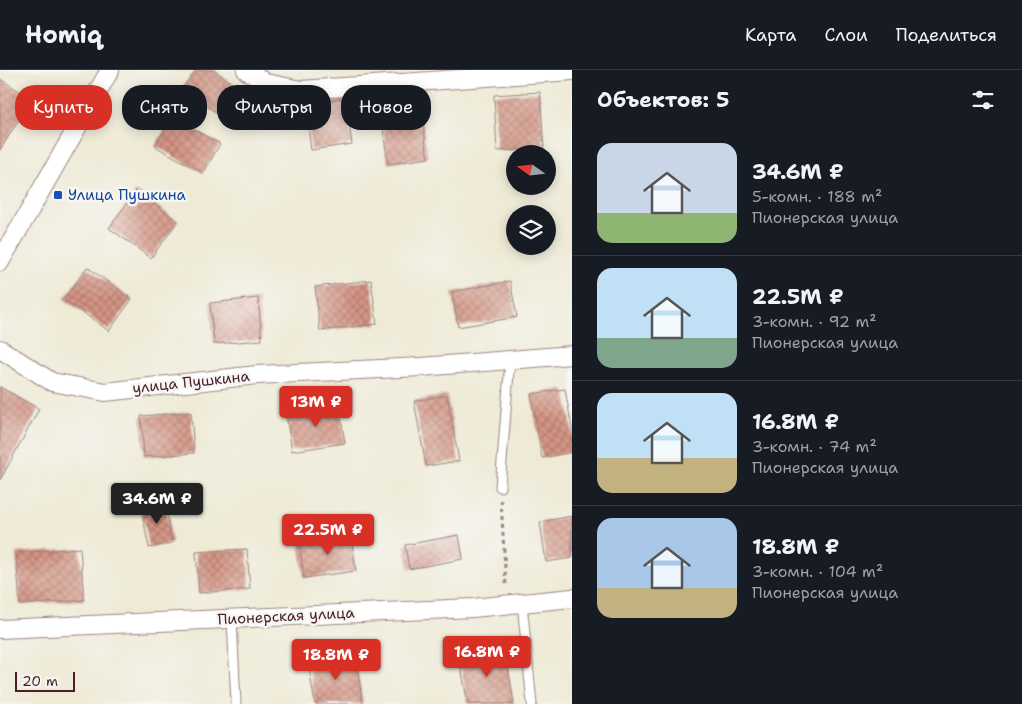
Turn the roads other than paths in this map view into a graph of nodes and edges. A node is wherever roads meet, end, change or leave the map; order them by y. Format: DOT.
graph roads {
  1 [pos="110,70"];
  2 [pos="246,70"];
  3 [pos="572,71"];
  4 [pos="0,262"];
  5 [pos="0,349"];
  6 [pos="572,355"];
  7 [pos="510,360"];
  8 [pos="500,487"];
  9 [pos="572,598"];
  10 [pos="515,603"];
  11 [pos="232,619"];
  12 [pos="0,629"];
  13 [pos="236,704"];
  14 [pos="532,704"];
  1 -- 4 [label="street"];
  2 -- 3 [label="street"];
  5 -- 7 [label="street, улица Пушкина"];
  6 -- 7 [label="street, улица Пушкина"];
  7 -- 8 [label="lane"];
  9 -- 10 [label="street, Пионерская улица"];
  10 -- 11 [label="street, Пионерская улица"];
  10 -- 14 [label="lane"];
  11 -- 12 [label="street, Пионерская улица"];
  11 -- 13 [label="lane"];
}
